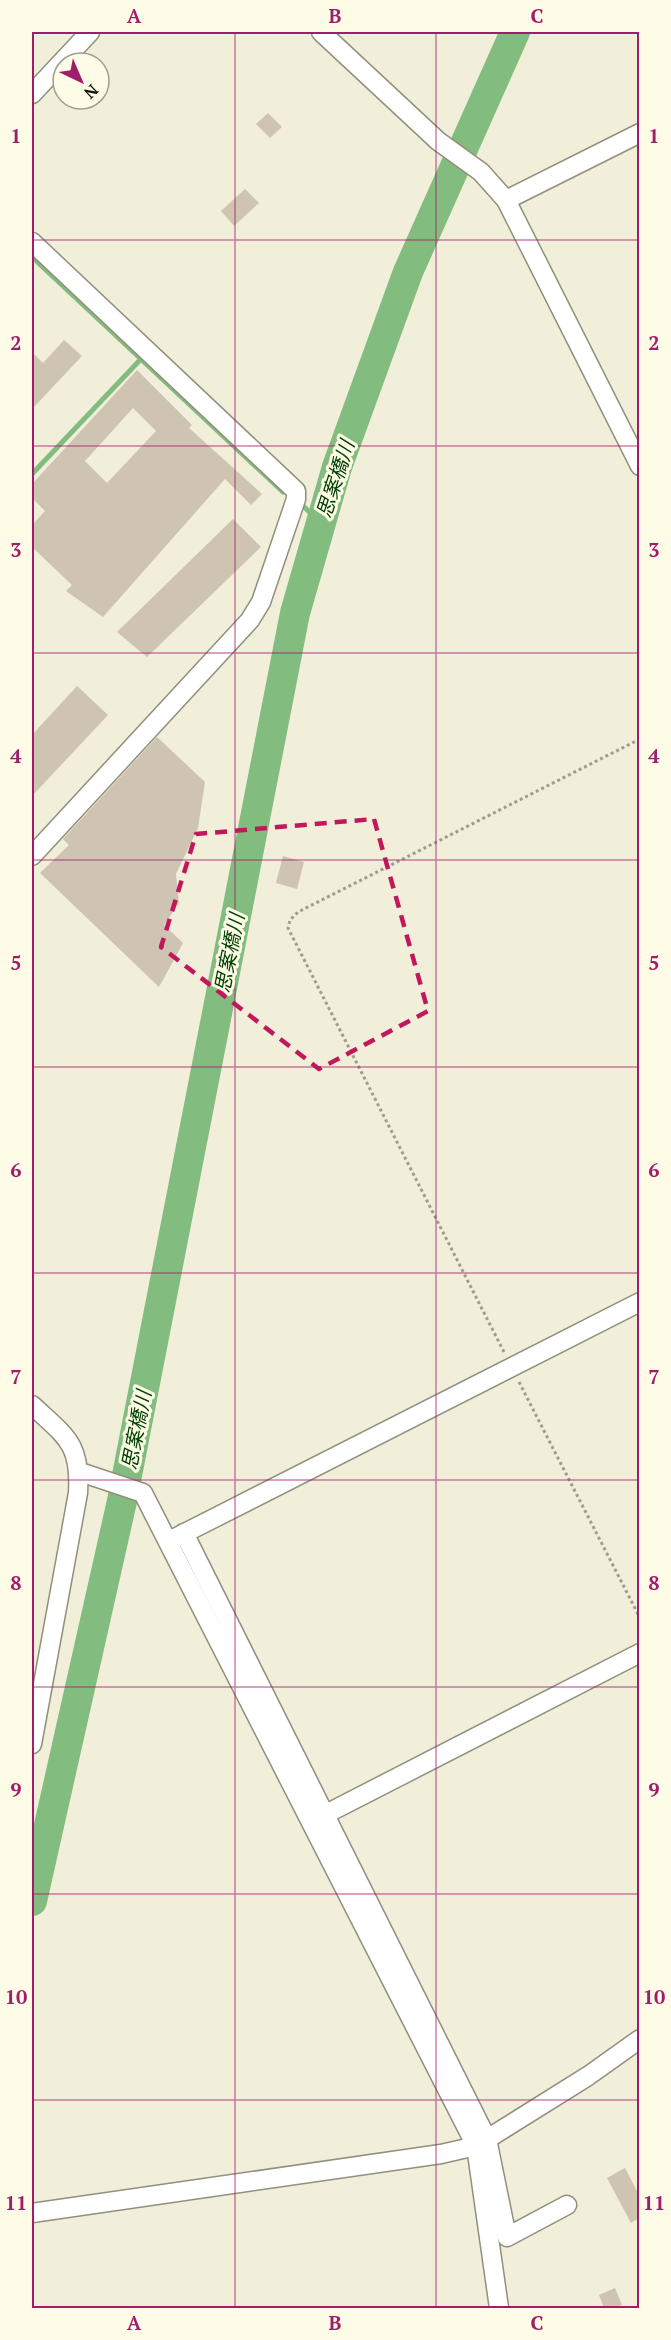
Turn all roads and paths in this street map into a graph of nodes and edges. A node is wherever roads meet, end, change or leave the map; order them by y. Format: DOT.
graph roads {
  1 [pos="90,32"];
  2 [pos="321,32"];
  3 [pos="32,94"];
  4 [pos="639,134"];
  5 [pos="506,201"];
  6 [pos="32,242"];
  7 [pos="639,466"];
  8 [pos="639,739"];
  9 [pos="32,856"];
  10 [pos="639,1302"];
  11 [pos="511,1367"];
  12 [pos="32,1405"];
  13 [pos="86,1473"];
  14 [pos="177,1537"];
  15 [pos="639,1618"];
  16 [pos="639,1653"];
  17 [pos="32,1744"];
  18 [pos="324,1815"];
  19 [pos="639,2039"];
  20 [pos="481,2142"];
  21 [pos="567,2205"];
  22 [pos="32,2213"];
  23 [pos="499,2308"];
  1 -- 3 [label="street"];
  2 -- 5 [label="street"];
  4 -- 5 [label="street"];
  5 -- 7 [label="street"];
  6 -- 9 [label="street"];
  8 -- 11 [label="path"];
  10 -- 11 [label="street"];
  11 -- 14 [label="street"];
  11 -- 15 [label="path"];
  12 -- 13 [label="street"];
  13 -- 14 [label="street"];
  13 -- 17 [label="street"];
  14 -- 18 [label="street"];
  14 -- 20 [label="street"];
  16 -- 18 [label="street"];
  18 -- 20 [label="street"];
  19 -- 20 [label="street"];
  20 -- 21 [label="street"];
  20 -- 22 [label="street"];
  20 -- 23 [label="street"];
}
